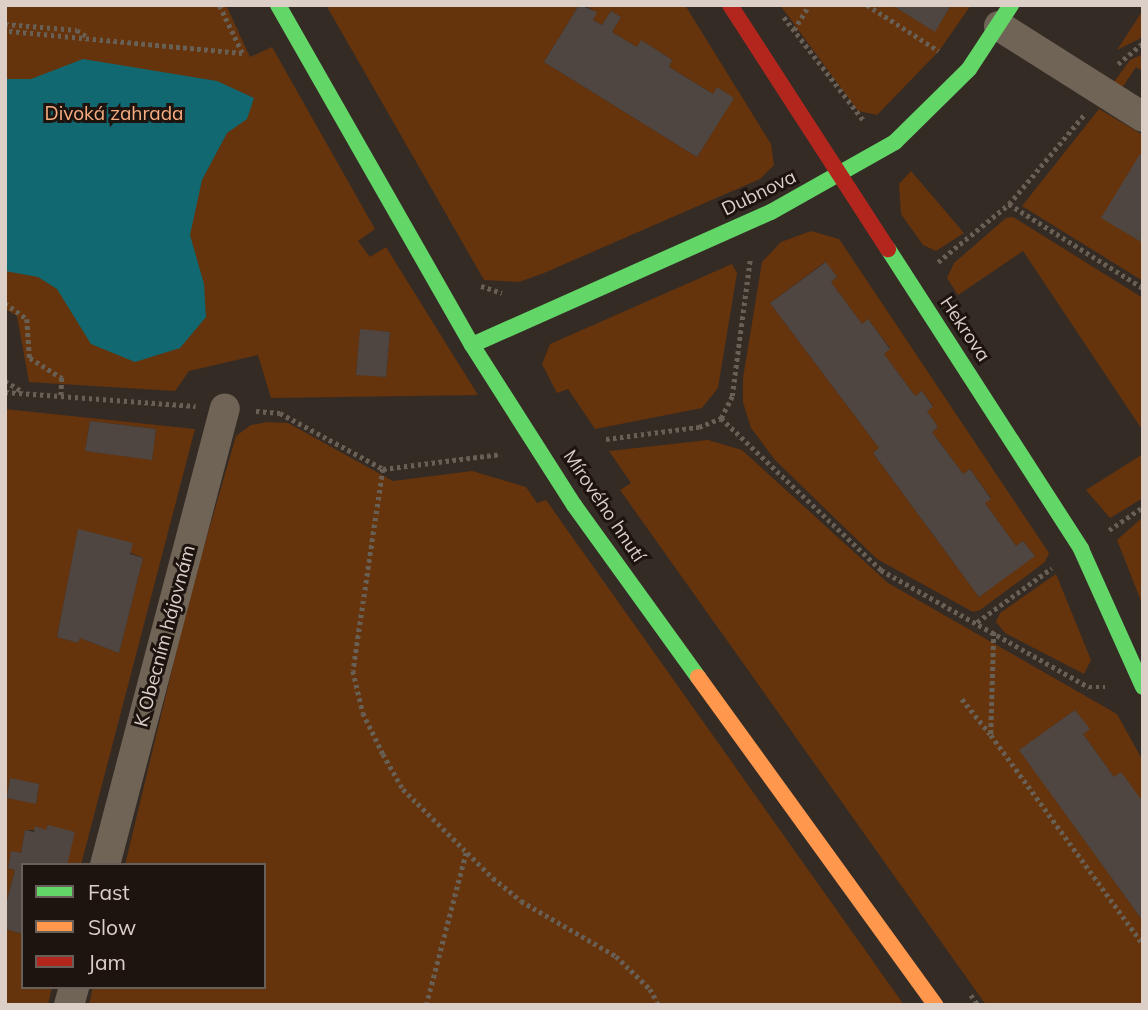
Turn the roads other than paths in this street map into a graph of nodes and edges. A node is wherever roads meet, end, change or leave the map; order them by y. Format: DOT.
graph roads {
  1 [pos="278,5"];
  2 [pos="730,5"];
  3 [pos="1005,16"];
  4 [pos="1143,117"];
  5 [pos="839,177"];
  6 [pos="472,345"];
  7 [pos="225,408"];
  8 [pos="1143,687"];
  9 [pos="106,863"];
  10 [pos="935,1005"];
  1 -- 6 [label="street, Mírového hnutí"];
  2 -- 5 [label="street, Hekrova"];
  3 -- 4 [label="street"];
  3 -- 5 [label="street, Dubnova"];
  5 -- 6 [label="street, Dubnova"];
  5 -- 8 [label="street, Hekrova"];
  6 -- 10 [label="street, Mírového hnutí"];
  7 -- 9 [label="street, K Obecním hájovnám"];
}
